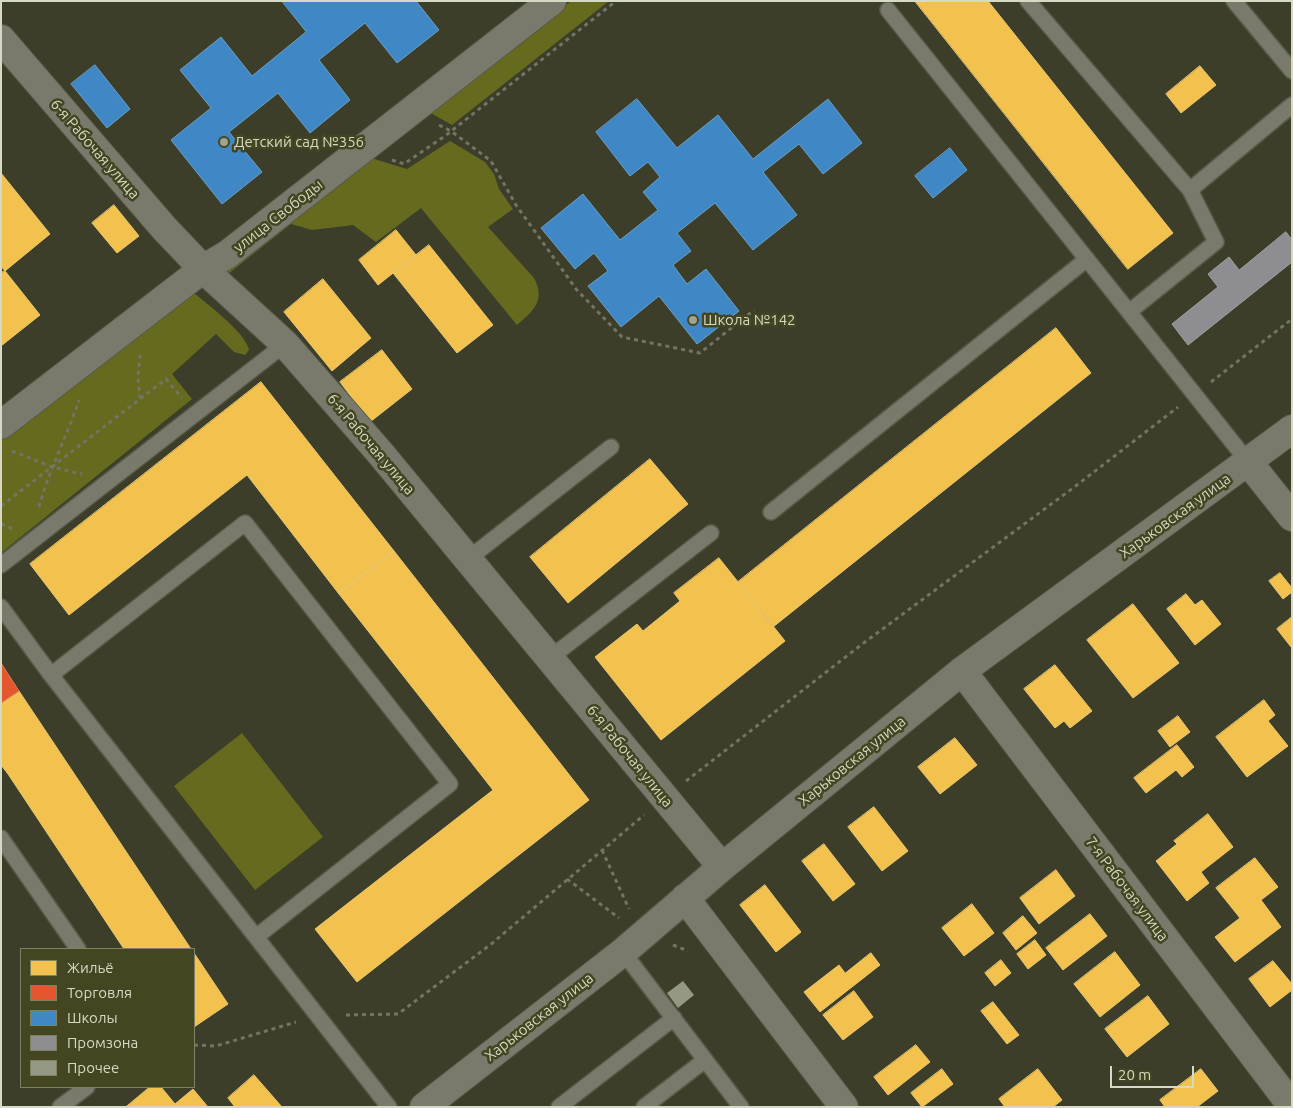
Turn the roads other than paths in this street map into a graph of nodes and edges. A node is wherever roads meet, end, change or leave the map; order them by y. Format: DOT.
graph roads {
  1 [pos="552,1"];
  2 [pos="1028,1"];
  3 [pos="1234,1"];
  4 [pos="888,10"];
  5 [pos="1,39"];
  6 [pos="1292,71"];
  7 [pos="1292,105"];
  8 [pos="1190,190"];
  9 [pos="1087,259"];
  10 [pos="203,269"];
  11 [pos="1129,312"];
  12 [pos="285,344"];
  13 [pos="1,425"];
  14 [pos="1292,429"];
  15 [pos="611,447"];
  16 [pos="1249,463"];
  17 [pos="771,512"];
  18 [pos="1292,517"];
  19 [pos="711,533"];
  20 [pos="468,559"];
  21 [pos="1,565"];
  22 [pos="1,607"];
  23 [pos="550,658"];
  24 [pos="962,671"];
  25 [pos="51,675"];
  26 [pos="1,838"];
  27 [pos="722,867"];
  28 [pos="685,898"];
  29 [pos="256,937"];
  30 [pos="632,943"];
  31 [pos="77,948"];
  32 [pos="674,1018"];
  33 [pos="705,1060"];
  34 [pos="86,1088"];
  35 [pos="1292,1106"];
  36 [pos="60,1107"];
  37 [pos="388,1107"];
  38 [pos="424,1107"];
  39 [pos="559,1107"];
  40 [pos="644,1107"];
  41 [pos="741,1107"];
  42 [pos="844,1107"];
  1 -- 10 [label="street, улица Свободы"];
  2 -- 8 [label="lane"];
  3 -- 6 [label="lane"];
  4 -- 9 [label="lane"];
  5 -- 10 [label="street, 6-я Рабочая улица"];
  7 -- 8 [label="lane"];
  8 -- 11 [label="lane"];
  9 -- 11 [label="lane"];
  9 -- 17 [label="lane"];
  10 -- 12 [label="street, 6-я Рабочая улица"];
  10 -- 13 [label="street, улица Свободы"];
  11 -- 16 [label="lane"];
  12 -- 20 [label="street, 6-я Рабочая улица"];
  12 -- 21 [label="lane"];
  14 -- 16 [label="street, Харьковская улица"];
  15 -- 20 [label="lane"];
  16 -- 18 [label="street"];
  16 -- 24 [label="street, Харьковская улица"];
  19 -- 23 [label="lane"];
  20 -- 23 [label="street, 6-я Рабочая улица"];
  22 -- 25 [label="lane"];
  23 -- 27 [label="street, 6-я Рабочая улица"];
  24 -- 27 [label="street, Харьковская улица"];
  24 -- 35 [label="street, 7-я Рабочая улица"];
  25 -- 29 [label="lane"];
  25 -- 29 [label="lane"];
  26 -- 31 [label="lane"];
  27 -- 28 [label="street, Харьковская улица"];
  28 -- 30 [label="street, Харьковская улица"];
  28 -- 42 [label="street"];
  29 -- 37 [label="lane"];
  30 -- 32 [label="lane"];
  30 -- 38 [label="street, Харьковская улица"];
  32 -- 33 [label="lane"];
  32 -- 39 [label="lane"];
  33 -- 40 [label="lane"];
  33 -- 41 [label="lane"];
  34 -- 36 [label="lane"];
}
